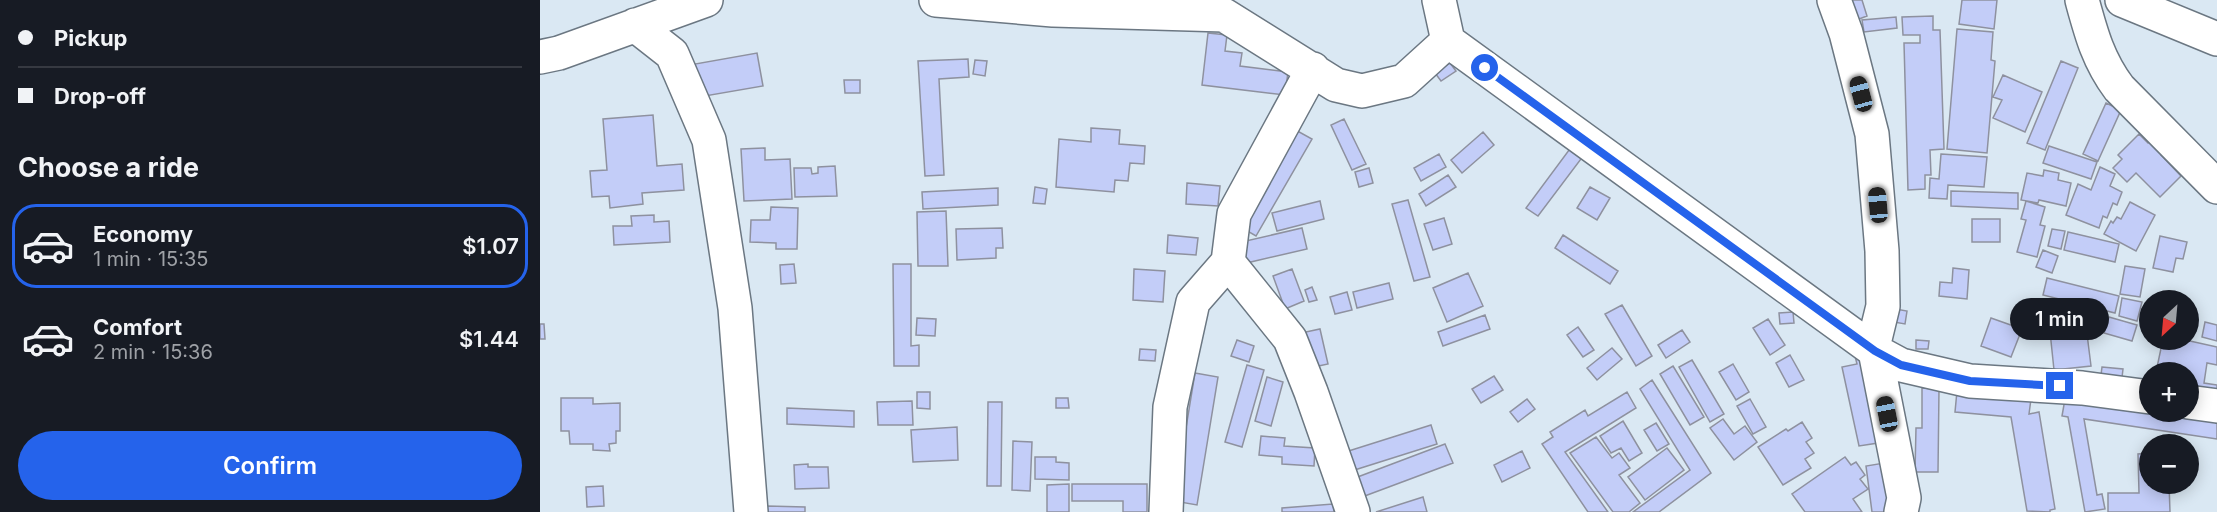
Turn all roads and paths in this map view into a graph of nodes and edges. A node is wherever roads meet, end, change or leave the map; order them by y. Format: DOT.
graph roads {
  1 [pos="706,0"];
  2 [pos="936,0"];
  3 [pos="1439,0"];
  4 [pos="1834,0"];
  5 [pos="2082,0"];
  6 [pos="2122,0"];
  7 [pos="635,25"];
  8 [pos="2217,39"];
  9 [pos="1448,41"];
  10 [pos="540,57"];
  11 [pos="1313,69"];
  12 [pos="2217,188"];
  13 [pos="1228,262"];
  14 [pos="1875,351"];
  15 [pos="2139,396"];
  16 [pos="2199,404"];
  17 [pos="2217,406"];
  18 [pos="751,512"];
  19 [pos="1166,512"];
  20 [pos="1353,512"];
  21 [pos="1901,512"];
  1 -- 7 [label="street"];
  2 -- 11 [label="street"];
  3 -- 9 [label="street"];
  4 -- 14 [label="street"];
  5 -- 12 [label="street"];
  6 -- 8 [label="street"];
  7 -- 10 [label="street"];
  7 -- 18 [label="street"];
  9 -- 11 [label="street"];
  9 -- 14 [label="street"];
  11 -- 13 [label="street"];
  13 -- 19 [label="street"];
  13 -- 20 [label="street"];
  14 -- 15 [label="street"];
  14 -- 21 [label="street"];
  16 -- 17 [label="street"];
}
